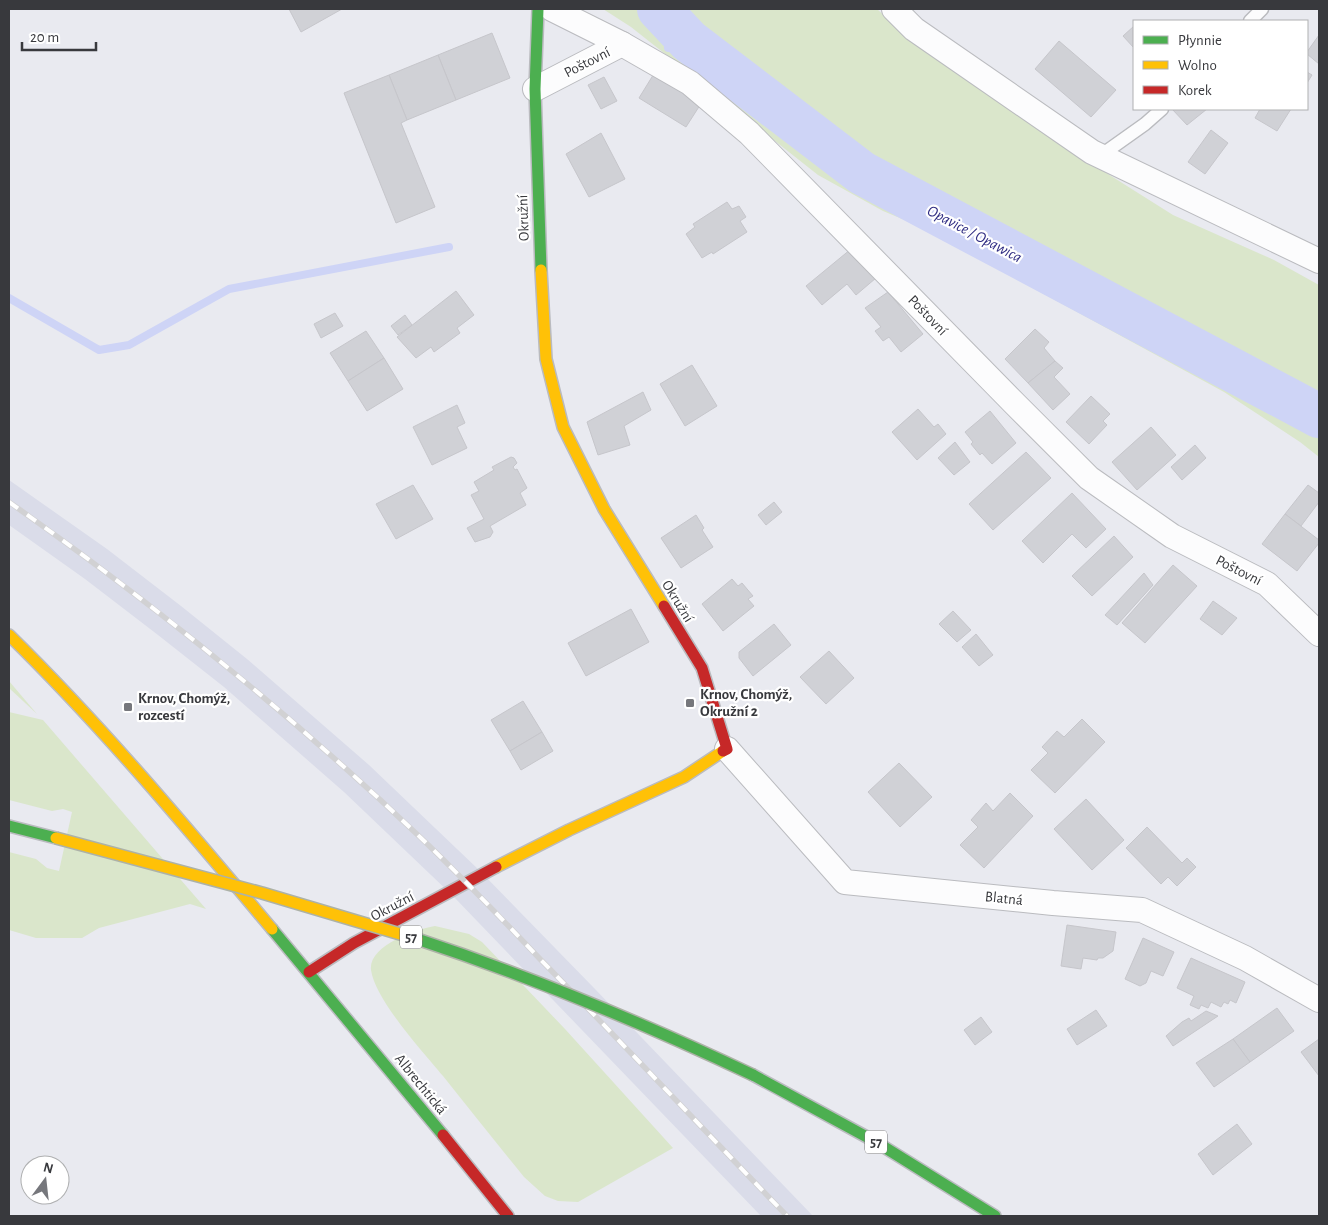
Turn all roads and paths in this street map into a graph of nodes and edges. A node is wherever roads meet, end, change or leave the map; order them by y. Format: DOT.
graph roads {
  1 [pos="538,9"];
  2 [pos="552,9"];
  3 [pos="894,9"];
  4 [pos="1262,9"];
  5 [pos="1251,20"];
  6 [pos="622,44"];
  7 [pos="535,88"];
  8 [pos="1161,110"];
  9 [pos="1100,156"];
  10 [pos="1319,261"];
  11 [pos="1319,634"];
  12 [pos="9,635"];
  13 [pos="728,749"];
  14 [pos="9,826"];
  15 [pos="309,972"];
  16 [pos="1319,1000"];
  17 [pos="508,1216"];
  18 [pos="995,1216"];
  1 -- 7 [label="main road, Okružní"];
  2 -- 6 [label="street"];
  3 -- 9 [label="street"];
  4 -- 5 [label="lane"];
  6 -- 7 [label="street, Poštovní"];
  6 -- 11 [label="street, Poštovní"];
  7 -- 13 [label="main road, Okružní"];
  8 -- 9 [label="lane"];
  9 -- 10 [label="street"];
  12 -- 15 [label="main road, Albrechtická"];
  13 -- 15 [label="main road, Okružní"];
  13 -- 16 [label="street, Blatná"];
  14 -- 18 [label="main road, 57, bridge"];
  15 -- 17 [label="main road, Albrechtická"];
}
